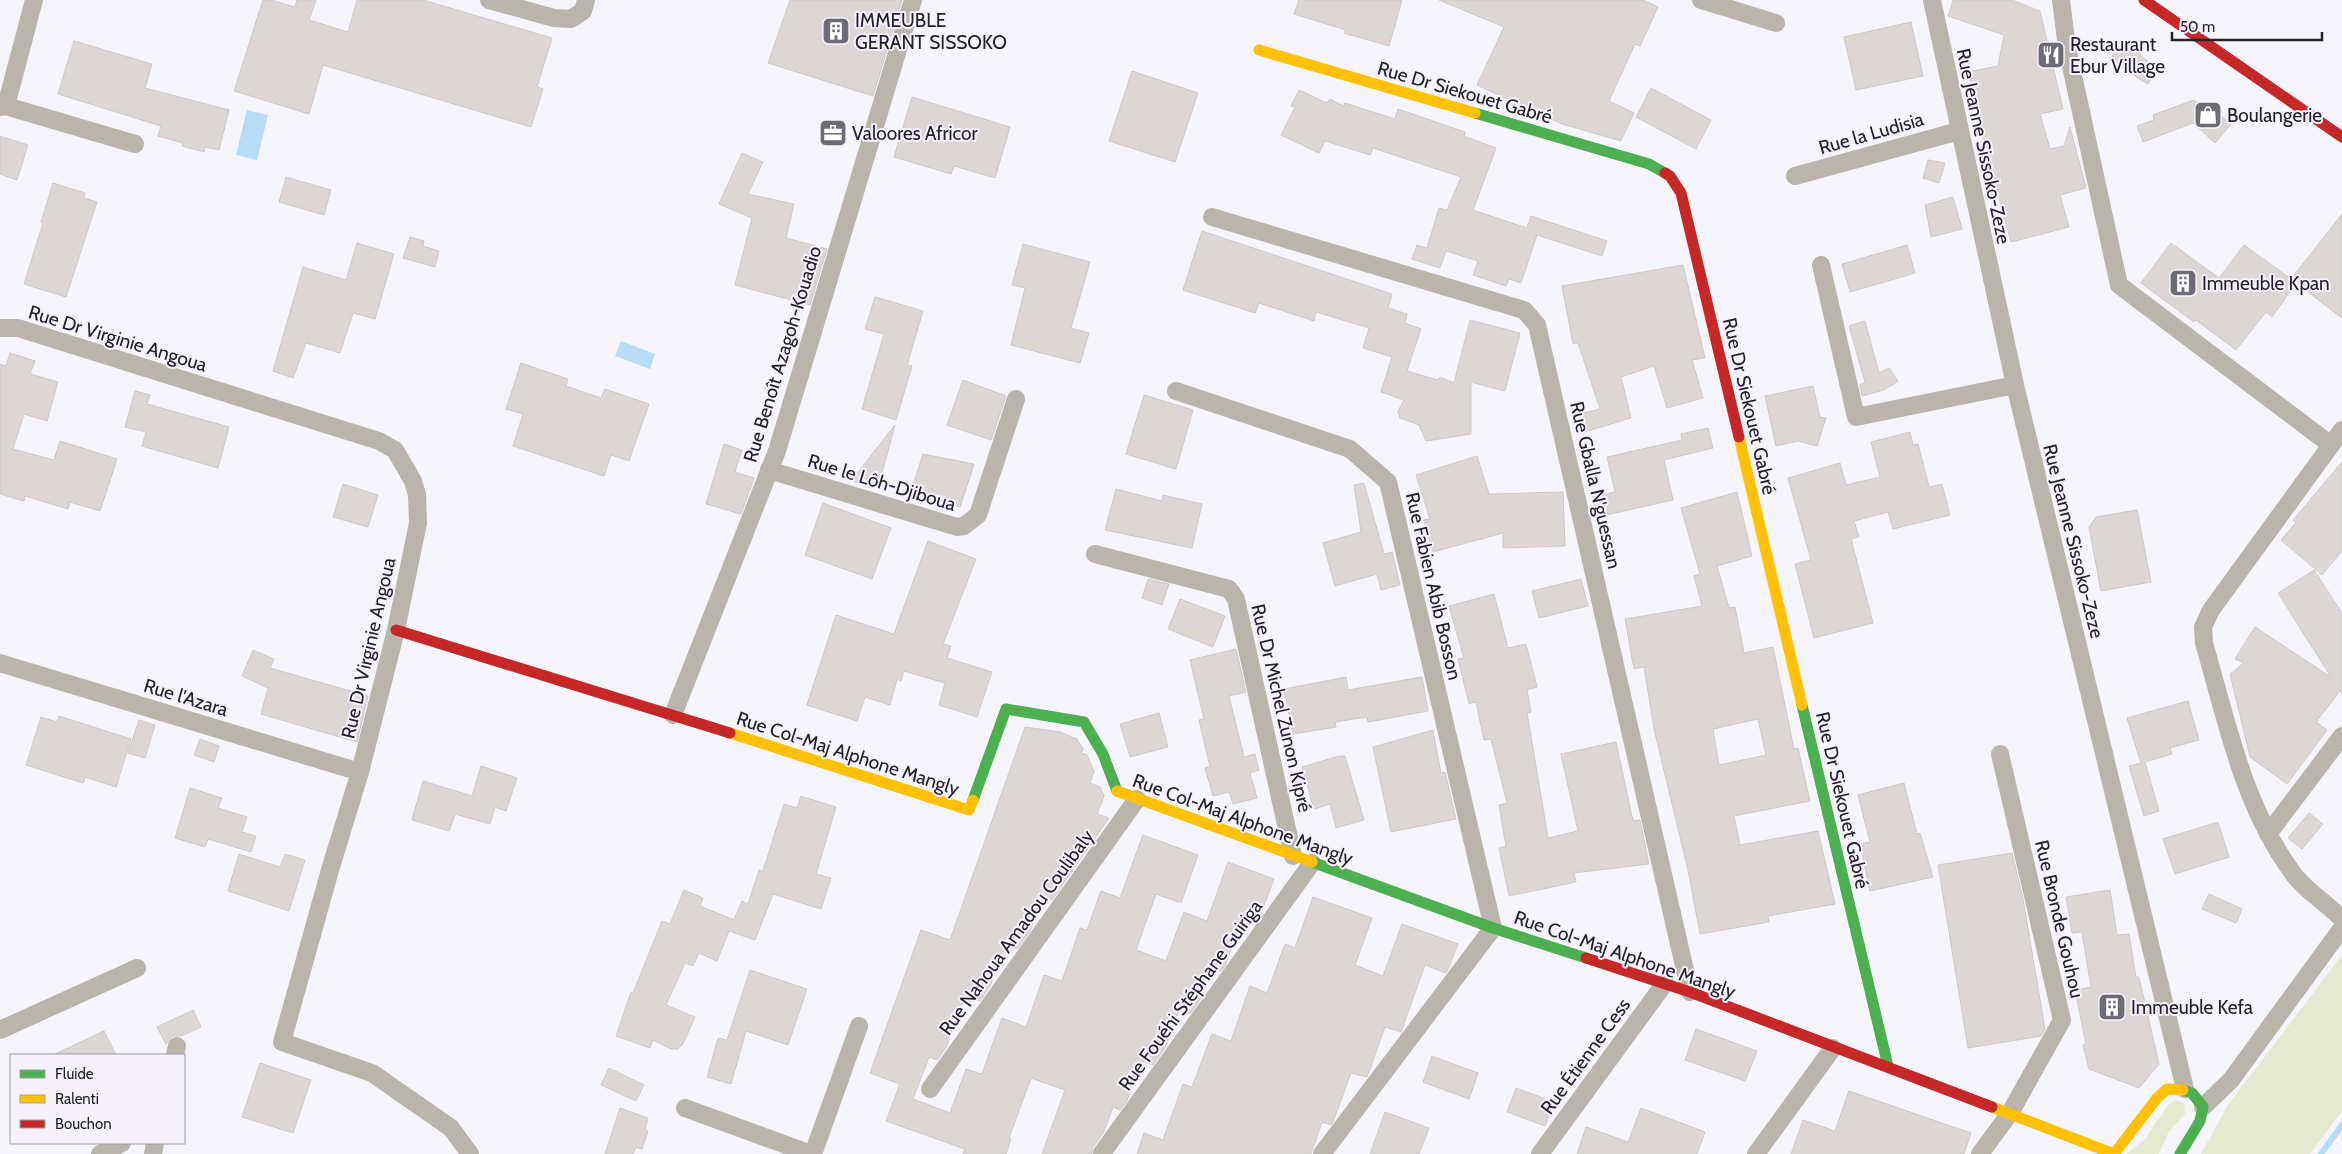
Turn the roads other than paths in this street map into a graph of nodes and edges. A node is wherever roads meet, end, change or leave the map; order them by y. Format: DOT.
graph roads {
  1 [pos="34,0"];
  2 [pos="488,0"];
  3 [pos="586,0"];
  4 [pos="913,0"];
  5 [pos="1701,0"];
  6 [pos="1932,0"];
  7 [pos="2061,0"];
  8 [pos="2144,0"];
  9 [pos="1776,23"];
  10 [pos="1259,50"];
  11 [pos="3,106"];
  12 [pos="1959,131"];
  13 [pos="2342,137"];
  14 [pos="135,144"];
  15 [pos="1795,176"];
  16 [pos="1212,217"];
  17 [pos="1821,265"];
  18 [pos="0,328"];
  19 [pos="2015,385"];
  20 [pos="1176,391"];
  21 [pos="1016,399"];
  22 [pos="2342,430"];
  23 [pos="2332,445"];
  24 [pos="769,470"];
  25 [pos="1095,554"];
  26 [pos="396,630"];
  27 [pos="0,663"];
  28 [pos="673,715"];
  29 [pos="2342,736"];
  30 [pos="2000,754"];
  31 [pos="360,772"];
  32 [pos="1137,799"];
  33 [pos="2268,834"];
  34 [pos="1294,856"];
  35 [pos="1312,863"];
  36 [pos="2342,919"];
  37 [pos="1493,928"];
  38 [pos="2342,928"];
  39 [pos="137,968"];
  40 [pos="1665,983"];
  41 [pos="1690,992"];
  42 [pos="859,1026"];
  43 [pos="0,1030"];
  44 [pos="1833,1048"];
  45 [pos="1888,1066"];
  46 [pos="930,1089"];
  47 [pos="2185,1089"];
  48 [pos="2203,1107"];
  49 [pos="685,1108"];
  50 [pos="2010,1113"];
  51 [pos="120,1144"];
  52 [pos="1102,1153"];
  53 [pos="100,1154"];
  54 [pos="470,1154"];
  55 [pos="812,1154"];
  56 [pos="1322,1154"];
  57 [pos="1540,1154"];
  58 [pos="1756,1154"];
  59 [pos="1980,1154"];
  60 [pos="2114,1154"];
  61 [pos="2180,1154"];
  1 -- 11 [label="street"];
  2 -- 3 [label="street"];
  4 -- 24 [label="street, Rue Benoît Azagoh-Kouadio"];
  5 -- 9 [label="street"];
  6 -- 12 [label="street, Rue Jeanne Sissoko-Zeze"];
  7 -- 23 [label="street"];
  8 -- 13 [label="street"];
  10 -- 45 [label="street, Rue Dr Siekouet Gabré"];
  11 -- 14 [label="street"];
  12 -- 15 [label="street, Rue la Ludisia"];
  12 -- 19 [label="street, Rue Jeanne Sissoko-Zeze"];
  16 -- 41 [label="street, Rue Gballa N'guessan"];
  17 -- 19 [label="street"];
  18 -- 26 [label="street, Rue Dr Virginie Angoua"];
  19 -- 47 [label="street, Rue Jeanne Sissoko-Zeze"];
  20 -- 37 [label="street, Rue Fabien Abib Bosson"];
  21 -- 24 [label="street, Rue le Lôh-Djiboua"];
  22 -- 23 [label="street"];
  23 -- 33 [label="street"];
  24 -- 28 [label="street, Rue Benoît Azagoh-Kouadio"];
  25 -- 34 [label="street, Rue Dr Michel Zunon Kipré"];
  26 -- 28 [label="street, Rue Col-Maj Alphone Mangly"];
  26 -- 31 [label="street, Rue Dr Virginie Angoua"];
  27 -- 31 [label="street, Rue l'Azara"];
  28 -- 32 [label="street, Rue Col-Maj Alphone Mangly"];
  29 -- 33 [label="street"];
  30 -- 50 [label="street, Rue Bronde Gouhou"];
  31 -- 54 [label="street, Rue Dr Virginie Angoua"];
  32 -- 34 [label="street, Rue Col-Maj Alphone Mangly"];
  32 -- 46 [label="street, Rue Nahoua Amadou Coulibaly"];
  33 -- 36 [label="street"];
  34 -- 35 [label="street, Rue Col-Maj Alphone Mangly"];
  35 -- 37 [label="street, Rue Col-Maj Alphone Mangly"];
  35 -- 52 [label="street, Rue Fouéhi Stéphane Guiriga"];
  37 -- 40 [label="street, Rue Col-Maj Alphone Mangly"];
  37 -- 56 [label="street"];
  38 -- 48 [label="street"];
  39 -- 43 [label="street"];
  40 -- 41 [label="street, Rue Col-Maj Alphone Mangly"];
  40 -- 57 [label="street, Rue Étienne Cess"];
  41 -- 44 [label="street, Rue Col-Maj Alphone Mangly"];
  42 -- 55 [label="street"];
  44 -- 45 [label="street, Rue Col-Maj Alphone Mangly"];
  44 -- 58 [label="street"];
  45 -- 50 [label="street, Rue Col-Maj Alphone Mangly"];
  47 -- 48 [label="street"];
  47 -- 60 [label="street"];
  48 -- 61 [label="street"];
  49 -- 55 [label="street"];
  50 -- 59 [label="street, Rue Bronde Gouhou"];
  50 -- 60 [label="street, Rue Col-Maj Alphone Mangly"];
  51 -- 53 [label="street"];
}
